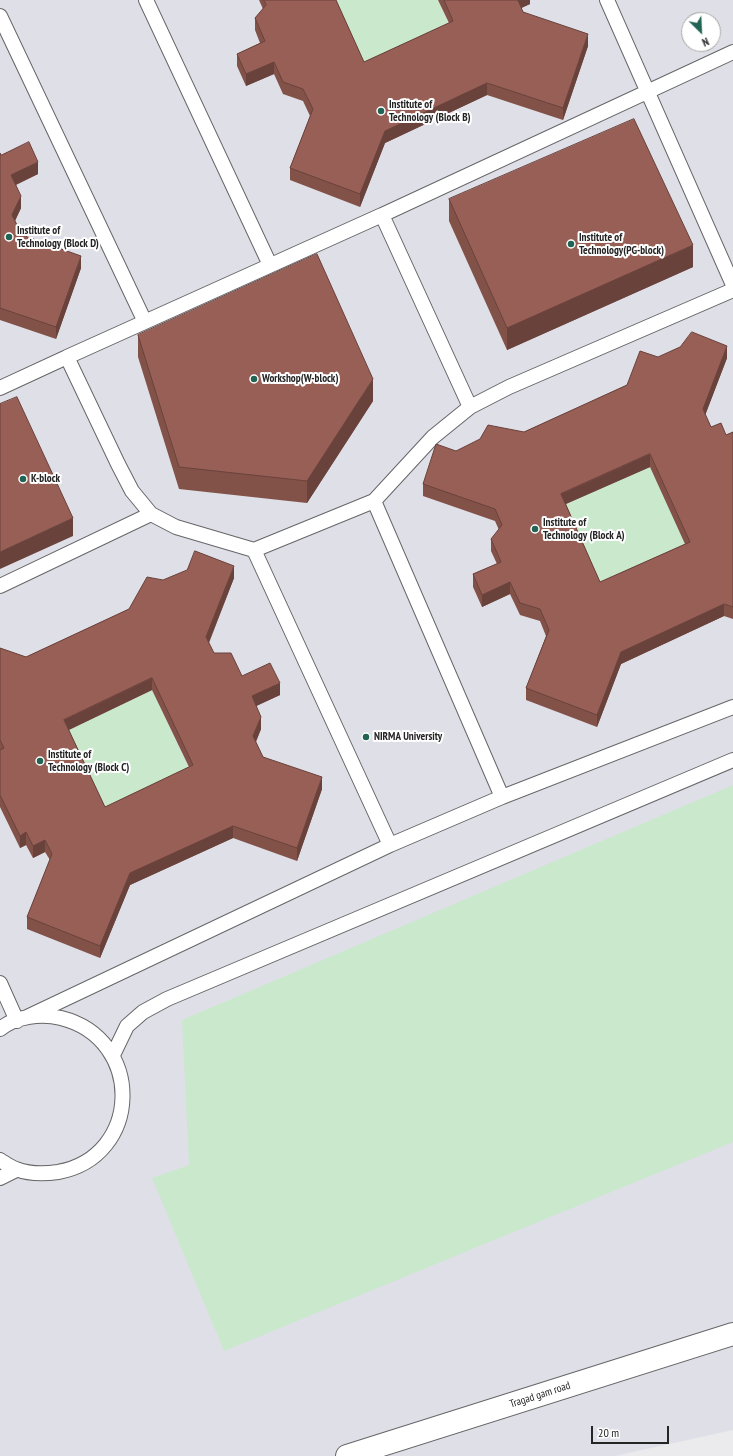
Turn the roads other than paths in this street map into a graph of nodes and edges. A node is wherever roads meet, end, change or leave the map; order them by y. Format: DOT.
graph roads {
  1 [pos="146,0"];
  2 [pos="607,0"];
  3 [pos="0,16"];
  4 [pos="732,54"];
  5 [pos="647,91"];
  6 [pos="382,215"];
  7 [pos="270,265"];
  8 [pos="733,285"];
  9 [pos="733,290"];
  10 [pos="145,322"];
  11 [pos="67,357"];
  12 [pos="0,388"];
  13 [pos="470,407"];
  14 [pos="374,501"];
  15 [pos="151,514"];
  16 [pos="254,550"];
  17 [pos="0,586"];
  18 [pos="733,707"];
  19 [pos="733,760"];
  20 [pos="502,797"];
  21 [pos="390,845"];
  22 [pos="0,983"];
  23 [pos="22,1019"];
  24 [pos="0,1028"];
  25 [pos="113,1055"];
  26 [pos="0,1160"];
  27 [pos="16,1170"];
  28 [pos="0,1178"];
  29 [pos="733,1334"];
  30 [pos="347,1456"];
  1 -- 7 [label="lane"];
  2 -- 5 [label="lane"];
  3 -- 10 [label="lane"];
  4 -- 5 [label="lane"];
  5 -- 6 [label="lane"];
  5 -- 8 [label="lane"];
  6 -- 7 [label="lane"];
  6 -- 13 [label="lane"];
  7 -- 10 [label="lane"];
  9 -- 13 [label="lane"];
  10 -- 11 [label="lane"];
  11 -- 12 [label="lane"];
  11 -- 15 [label="lane"];
  13 -- 14 [label="lane"];
  14 -- 16 [label="lane"];
  14 -- 20 [label="lane"];
  15 -- 16 [label="lane"];
  15 -- 17 [label="lane"];
  16 -- 21 [label="lane"];
  18 -- 20 [label="lane"];
  19 -- 25 [label="lane"];
  20 -- 21 [label="lane"];
  21 -- 23 [label="lane"];
  22 -- 23 [label="lane"];
  23 -- 24 [label="lane"];
  23 -- 25 [label="lane"];
  25 -- 27 [label="lane"];
  26 -- 27 [label="lane"];
  27 -- 28 [label="lane"];
  29 -- 30 [label="street, Tragad gam road"];
}
